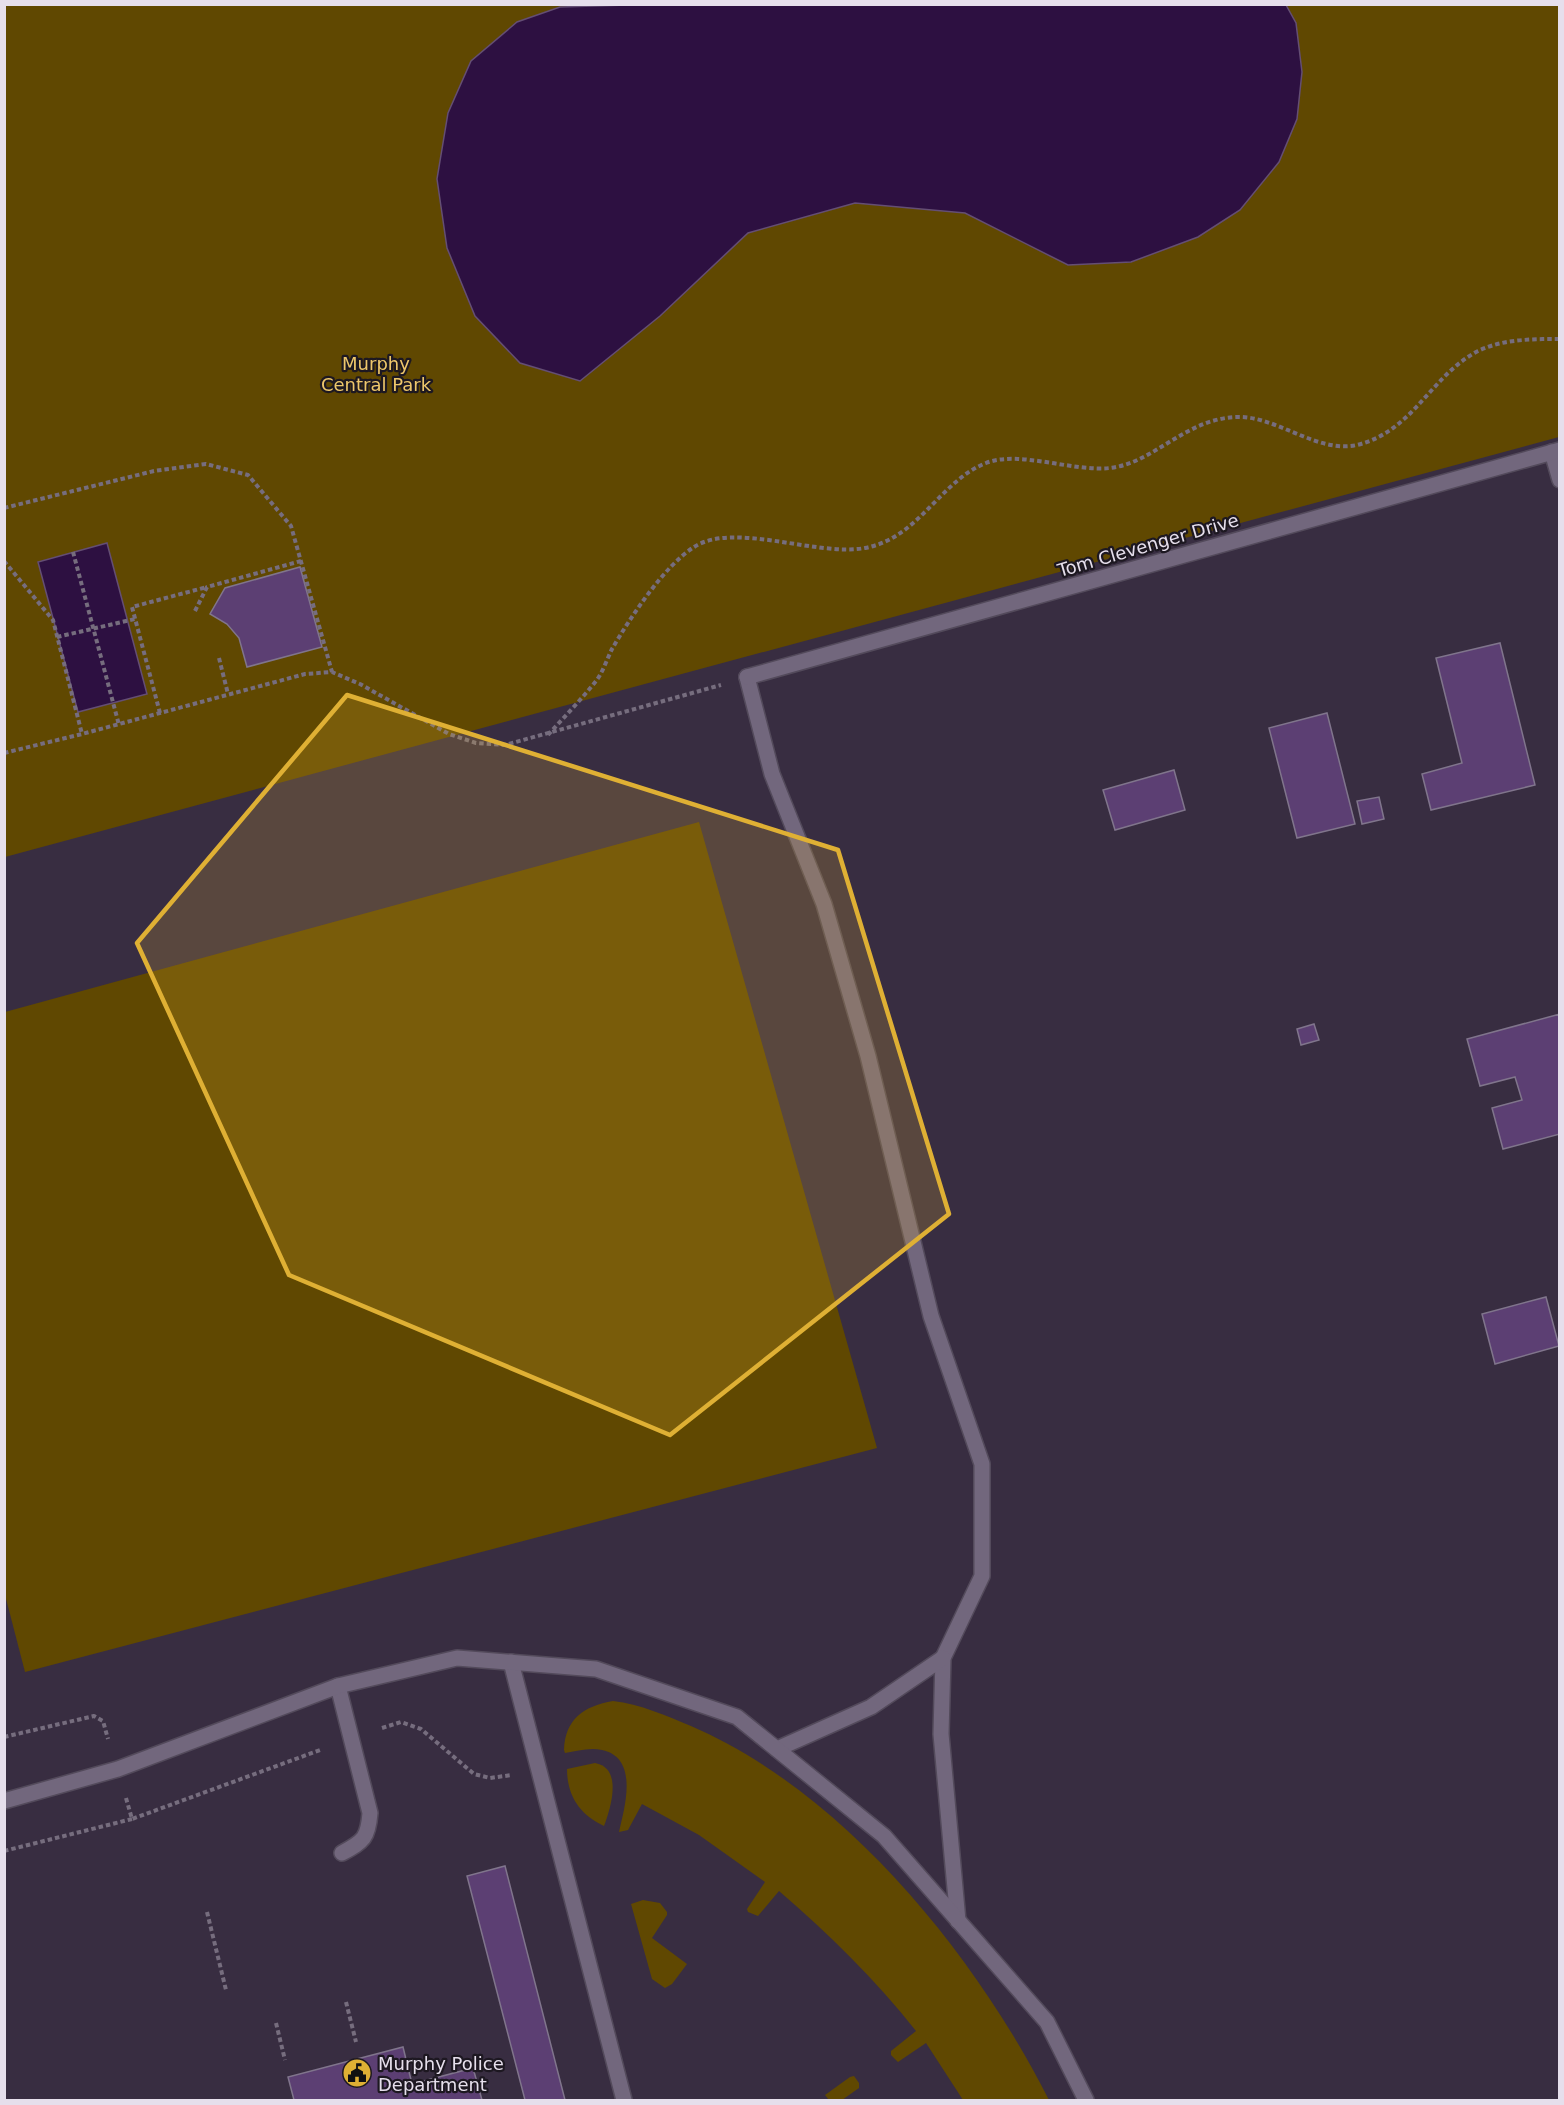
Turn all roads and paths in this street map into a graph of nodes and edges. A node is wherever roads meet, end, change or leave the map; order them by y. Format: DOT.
graph roads {
  1 [pos="1560,339"];
  2 [pos="1556,451"];
  3 [pos="1560,480"];
  4 [pos="5,508"];
  5 [pos="73,552"];
  6 [pos="4,561"];
  7 [pos="301,561"];
  8 [pos="207,587"];
  9 [pos="195,611"];
  10 [pos="135,619"];
  11 [pos="93,629"];
  12 [pos="57,637"];
  13 [pos="219,658"];
  14 [pos="332,672"];
  15 [pos="747,677"];
  16 [pos="228,694"];
  17 [pos="160,713"];
  18 [pos="119,724"];
  19 [pos="82,734"];
  20 [pos="548,735"];
  21 [pos="4,753"];
  22 [pos="943,1658"];
  23 [pos="511,1662"];
  24 [pos="338,1686"];
  25 [pos="382,1728"];
  26 [pos="4,1737"];
  27 [pos="108,1739"];
  28 [pos="777,1749"];
  29 [pos="320,1750"];
  30 [pos="513,1775"];
  31 [pos="126,1798"];
  32 [pos="4,1801"];
  33 [pos="132,1819"];
  34 [pos="4,1851"];
  35 [pos="342,1853"];
  36 [pos="207,1912"];
  37 [pos="958,1921"];
  38 [pos="226,1990"];
  39 [pos="346,2002"];
  40 [pos="276,2023"];
  41 [pos="356,2042"];
  42 [pos="285,2060"];
  43 [pos="624,2100"];
  44 [pos="1086,2100"];
  1 -- 20 [label="path"];
  2 -- 3 [label="street"];
  2 -- 15 [label="street, Tom Clevenger Drive"];
  4 -- 7 [label="path"];
  5 -- 11 [label="path"];
  6 -- 12 [label="path"];
  7 -- 8 [label="path"];
  7 -- 14 [label="path"];
  8 -- 9 [label="path"];
  8 -- 10 [label="path"];
  10 -- 11 [label="path"];
  10 -- 17 [label="path"];
  11 -- 12 [label="path"];
  11 -- 18 [label="path"];
  12 -- 19 [label="path"];
  13 -- 16 [label="path"];
  14 -- 16 [label="path"];
  14 -- 20 [label="path"];
  15 -- 20 [label="path"];
  15 -- 22 [label="street"];
  16 -- 17 [label="path"];
  17 -- 18 [label="path"];
  18 -- 19 [label="path"];
  19 -- 21 [label="path"];
  22 -- 28 [label="street"];
  22 -- 37 [label="street"];
  23 -- 24 [label="street"];
  23 -- 28 [label="street"];
  23 -- 43 [label="street"];
  24 -- 32 [label="street"];
  24 -- 35 [label="street"];
  25 -- 30 [label="path"];
  26 -- 27 [label="path"];
  28 -- 37 [label="street"];
  29 -- 33 [label="path"];
  31 -- 33 [label="path"];
  33 -- 34 [label="path"];
  36 -- 38 [label="path"];
  37 -- 44 [label="street"];
  39 -- 41 [label="path"];
  40 -- 42 [label="path"];
}
